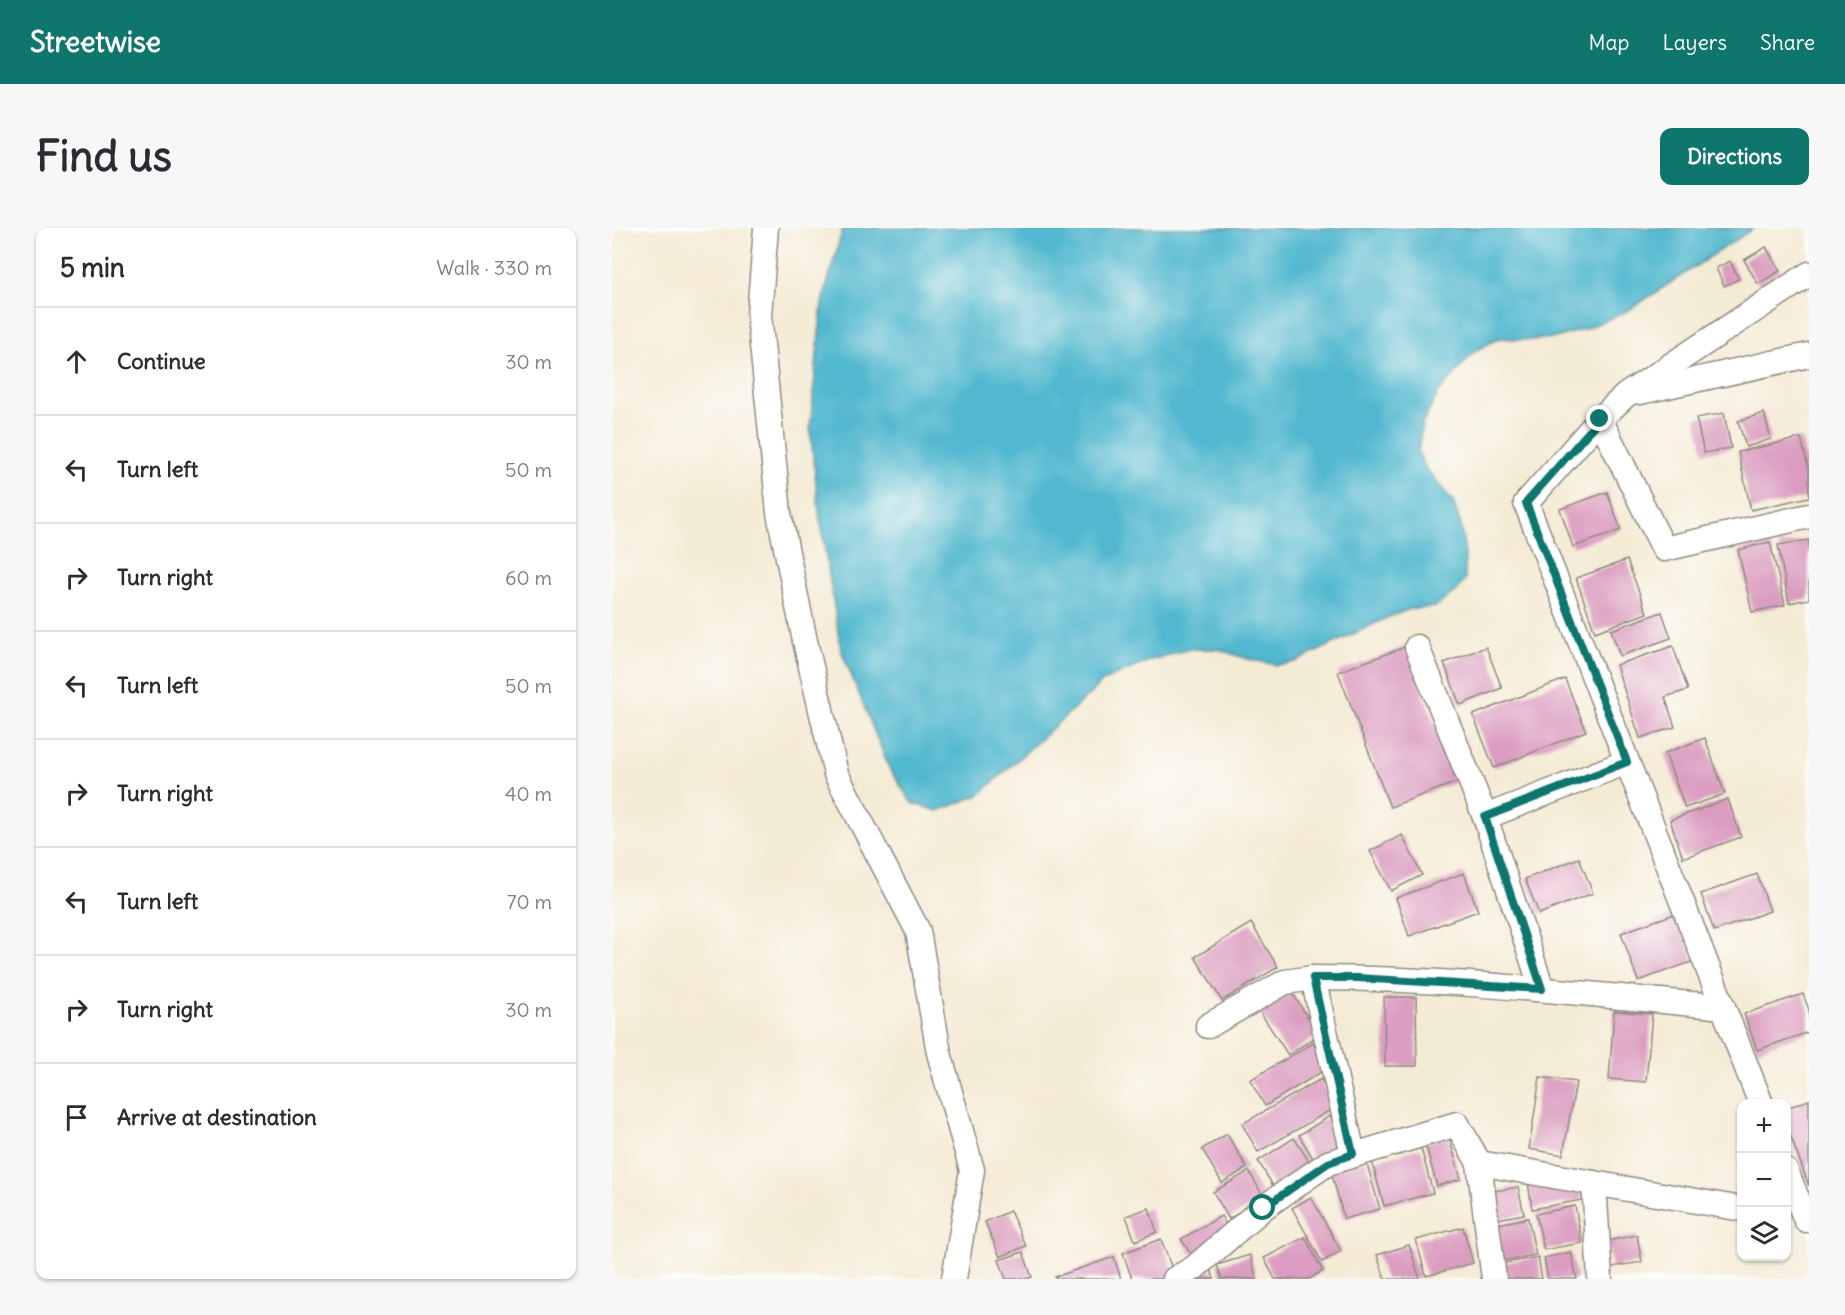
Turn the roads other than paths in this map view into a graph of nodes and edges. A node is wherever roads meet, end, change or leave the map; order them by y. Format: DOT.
graph roads {
  1 [pos="766,228"];
  2 [pos="1809,274"];
  3 [pos="1809,356"];
  4 [pos="1626,395"];
  5 [pos="1600,419"];
  6 [pos="1809,516"];
  7 [pos="1417,647"];
  8 [pos="1627,762"];
  9 [pos="1485,817"];
  10 [pos="1313,978"];
  11 [pos="1542,989"];
  12 [pos="1723,1007"];
  13 [pos="1208,1026"];
  14 [pos="1759,1099"];
  15 [pos="1353,1154"];
  16 [pos="1479,1163"];
  17 [pos="1594,1183"];
  18 [pos="1791,1188"];
  19 [pos="1737,1208"];
  20 [pos="1800,1219"];
  21 [pos="954,1279"];
  22 [pos="1175,1279"];
  23 [pos="1494,1279"];
  24 [pos="1600,1279"];
  1 -- 21 [label="street"];
  2 -- 4 [label="street"];
  3 -- 4 [label="street"];
  4 -- 5 [label="street"];
  5 -- 6 [label="street"];
  5 -- 8 [label="street"];
  7 -- 9 [label="street"];
  8 -- 9 [label="street"];
  8 -- 12 [label="street"];
  9 -- 11 [label="street"];
  10 -- 11 [label="street"];
  10 -- 13 [label="street"];
  10 -- 15 [label="street"];
  11 -- 12 [label="street"];
  12 -- 14 [label="street"];
  15 -- 16 [label="street"];
  15 -- 22 [label="street"];
  16 -- 17 [label="street"];
  16 -- 23 [label="street"];
  17 -- 19 [label="street"];
  17 -- 24 [label="street"];
  18 -- 20 [label="street"];
}
